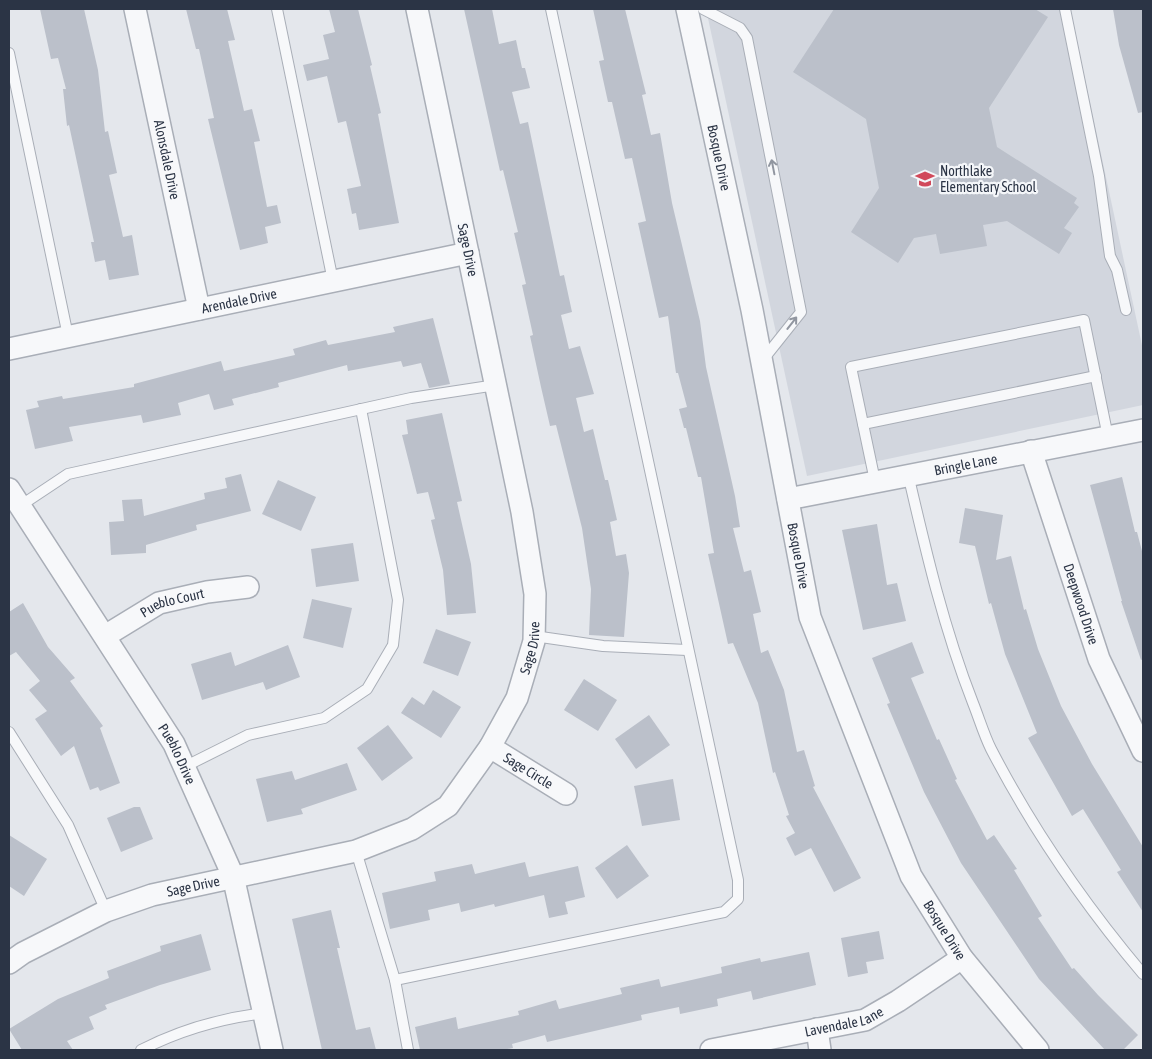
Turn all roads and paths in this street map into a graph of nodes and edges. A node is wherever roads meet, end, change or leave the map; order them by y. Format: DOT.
graph roads {
  1 [pos="134,9"];
  2 [pos="277,9"];
  3 [pos="417,9"];
  4 [pos="551,9"];
  5 [pos="687,9"];
  6 [pos="703,9"];
  7 [pos="1065,9"];
  8 [pos="9,53"];
  9 [pos="468,253"];
  10 [pos="334,281"];
  11 [pos="198,309"];
  12 [pos="1126,310"];
  13 [pos="68,336"];
  14 [pos="9,349"];
  15 [pos="762,361"];
  16 [pos="1096,376"];
  17 [pos="496,385"];
  18 [pos="362,409"];
  19 [pos="863,424"];
  20 [pos="1143,430"];
  21 [pos="1108,437"];
  22 [pos="1031,452"];
  23 [pos="908,474"];
  24 [pos="875,481"];
  25 [pos="14,498"];
  26 [pos="788,499"];
  27 [pos="248,586"];
  28 [pos="105,636"];
  29 [pos="534,636"];
  30 [pos="687,650"];
  31 [pos="9,732"];
  32 [pos="490,748"];
  33 [pos="1143,751"];
  34 [pos="184,767"];
  35 [pos="566,794"];
  36 [pos="356,851"];
  37 [pos="233,876"];
  38 [pos="106,911"];
  39 [pos="962,958"];
  40 [pos="9,963"];
  41 [pos="1143,974"];
  42 [pos="395,980"];
  43 [pos="265,1013"];
  44 [pos="816,1029"];
  45 [pos="141,1050"];
  46 [pos="272,1050"];
  47 [pos="408,1050"];
  48 [pos="711,1050"];
  49 [pos="820,1050"];
  50 [pos="1038,1050"];
  1 -- 11 [label="street, Alonsdale Drive"];
  2 -- 10 [label="lane"];
  3 -- 9 [label="street, Sage Drive"];
  4 -- 30 [label="lane"];
  5 -- 15 [label="street, Bosque Drive"];
  15 -- 6 [label="lane, one-way"];
  7 -- 12 [label="lane"];
  8 -- 13 [label="lane"];
  9 -- 10 [label="street, Arendale Drive"];
  9 -- 17 [label="street, Sage Drive"];
  10 -- 11 [label="street, Arendale Drive"];
  11 -- 13 [label="street, Arendale Drive"];
  13 -- 14 [label="street, Arendale Drive"];
  15 -- 26 [label="street, Bosque Drive"];
  16 -- 19 [label="lane"];
  16 -- 19 [label="lane"];
  16 -- 21 [label="lane"];
  17 -- 18 [label="lane"];
  17 -- 29 [label="street, Sage Drive"];
  18 -- 25 [label="lane"];
  18 -- 34 [label="lane"];
  19 -- 24 [label="lane"];
  20 -- 21 [label="street, Bringle Lane"];
  21 -- 22 [label="street, Bringle Lane"];
  22 -- 23 [label="street, Bringle Lane"];
  22 -- 33 [label="street, Deepwood Drive"];
  23 -- 24 [label="street, Bringle Lane"];
  23 -- 41 [label="lane"];
  24 -- 26 [label="street, Bringle Lane"];
  25 -- 28 [label="street, Pueblo Drive"];
  26 -- 39 [label="street, Bosque Drive"];
  27 -- 28 [label="street, Pueblo Court"];
  28 -- 34 [label="street, Pueblo Drive"];
  29 -- 30 [label="lane"];
  29 -- 32 [label="street, Sage Drive"];
  30 -- 42 [label="lane"];
  31 -- 38 [label="lane"];
  32 -- 35 [label="street, Sage Circle"];
  32 -- 36 [label="street, Sage Drive"];
  34 -- 37 [label="street, Pueblo Drive"];
  36 -- 37 [label="street, Sage Drive"];
  36 -- 42 [label="lane"];
  37 -- 38 [label="street, Sage Drive"];
  37 -- 43 [label="street, Pueblo Drive"];
  38 -- 40 [label="street, Sage Drive"];
  39 -- 44 [label="street, Lavendale Lane"];
  39 -- 50 [label="street, Bosque Drive"];
  42 -- 47 [label="lane"];
  43 -- 45 [label="lane"];
  43 -- 46 [label="street, Pueblo Drive"];
  44 -- 48 [label="street, Lavendale Lane"];
  44 -- 49 [label="street"];
}
